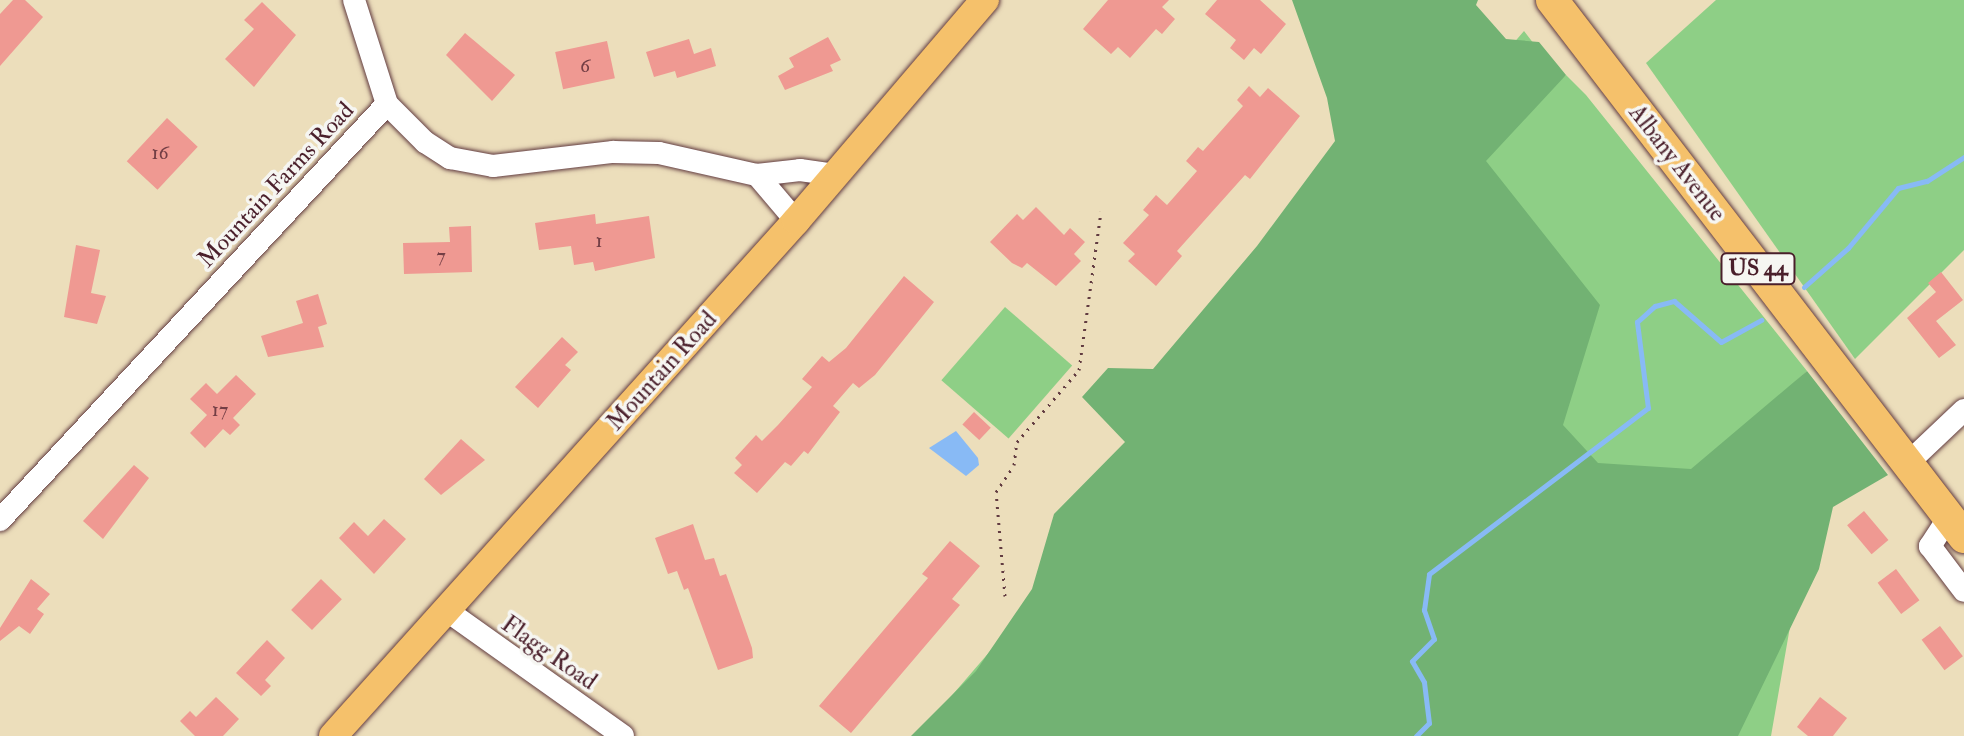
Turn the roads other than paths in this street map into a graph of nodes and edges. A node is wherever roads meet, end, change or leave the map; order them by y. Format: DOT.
graph roads {
  1 [pos="354,0"];
  2 [pos="985,0"];
  3 [pos="1552,0"];
  4 [pos="387,104"];
  5 [pos="757,175"];
  6 [pos="835,175"];
  7 [pos="796,221"];
  8 [pos="1964,410"];
  9 [pos="1908,463"];
  10 [pos="0,520"];
  11 [pos="1956,527"];
  12 [pos="1964,591"];
  13 [pos="446,610"];
  14 [pos="333,736"];
  15 [pos="623,736"];
  1 -- 4 [label="street"];
  2 -- 6 [label="main road, Mountain Road"];
  3 -- 9 [label="highway, Albany Avenue / US 44"];
  4 -- 5 [label="street, Mountain Farms Road"];
  4 -- 10 [label="street, Mountain Farms Road"];
  5 -- 6 [label="street, Mountain Farms Road"];
  5 -- 7 [label="street"];
  6 -- 7 [label="main road, Mountain Road"];
  7 -- 13 [label="main road, Mountain Road"];
  8 -- 9 [label="street"];
  9 -- 11 [label="highway, Albany Avenue / US 44"];
  11 -- 12 [label="street, Albany Avenue"];
  13 -- 14 [label="main road, Mountain Road"];
  13 -- 15 [label="street, Flagg Road"];
}
